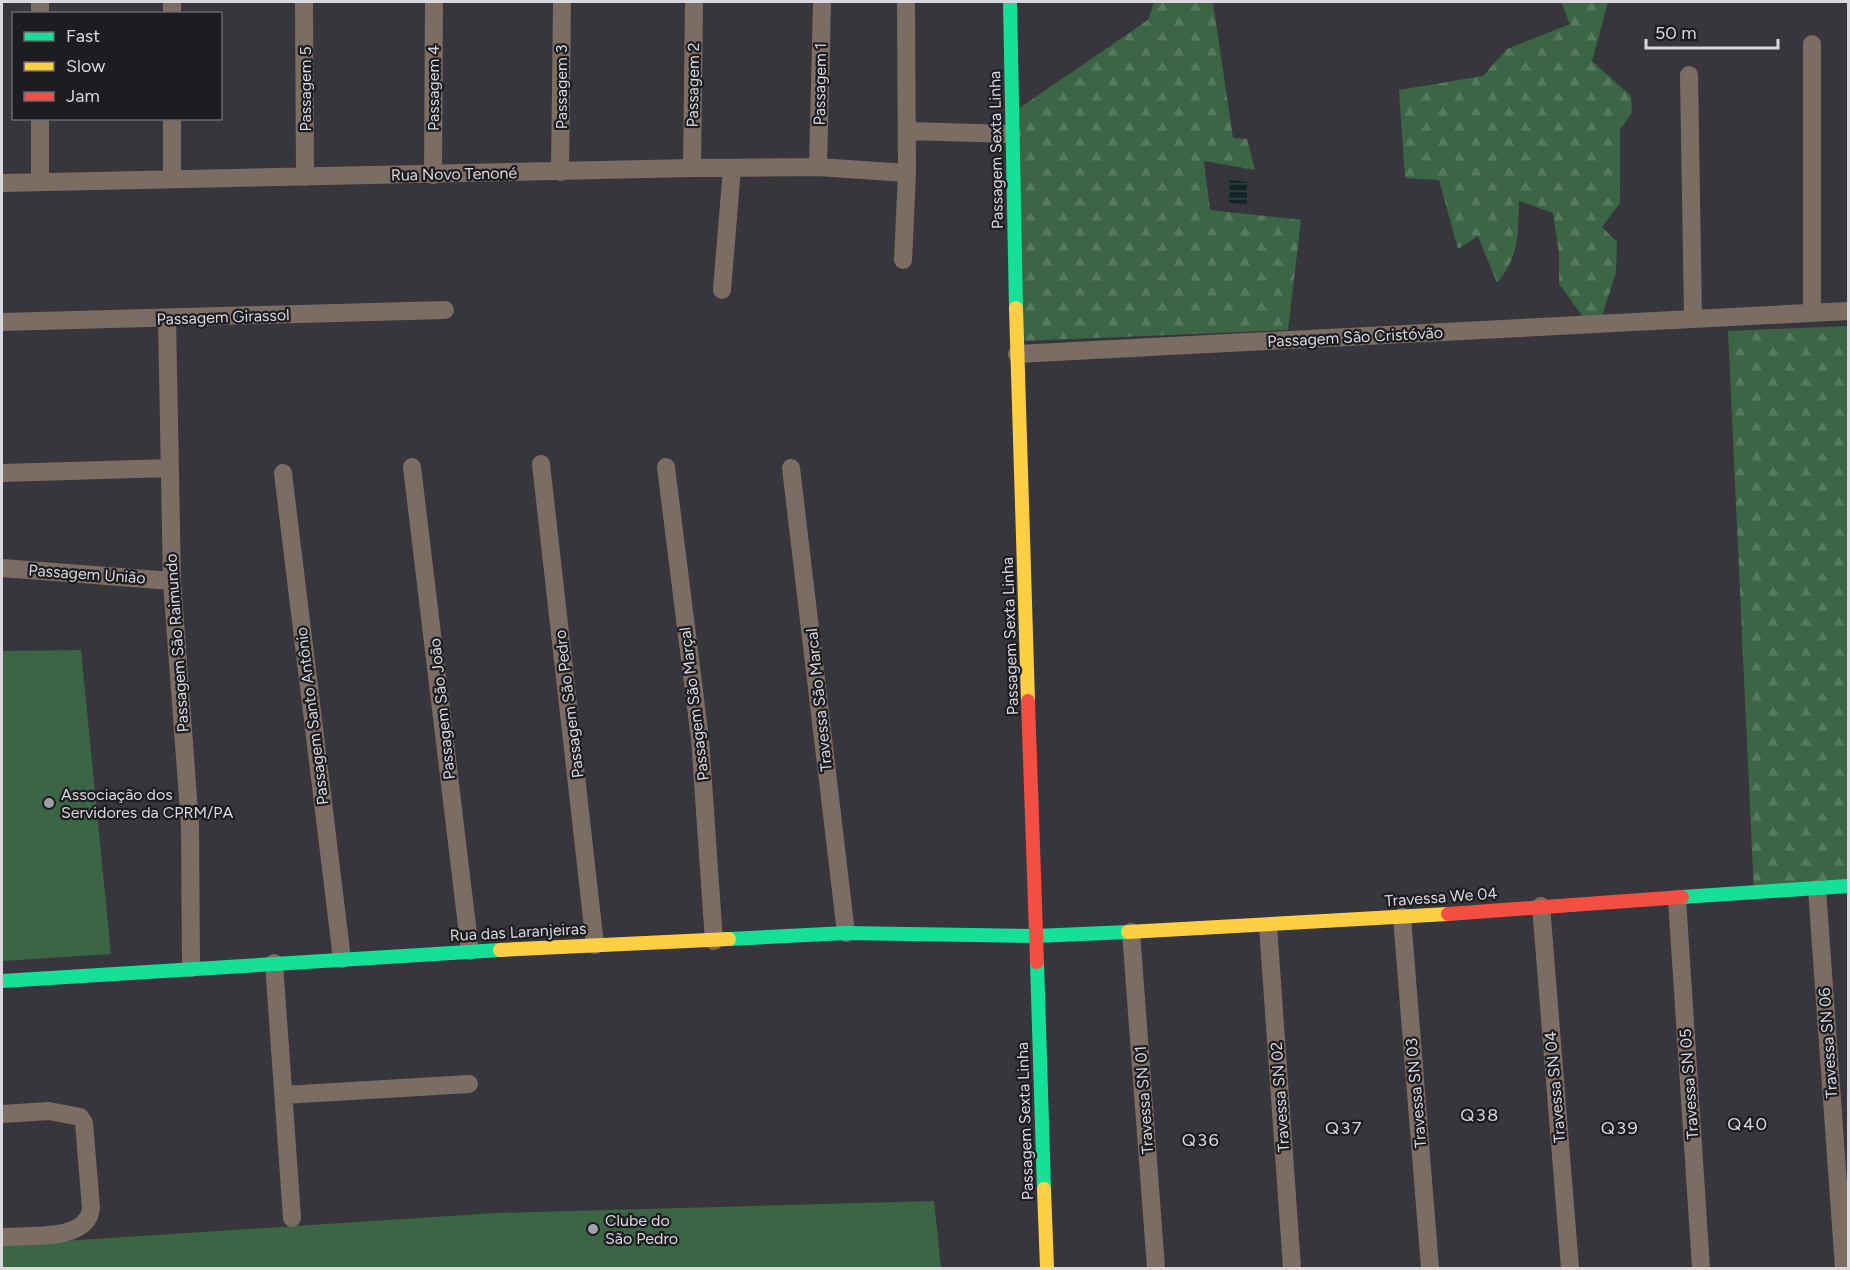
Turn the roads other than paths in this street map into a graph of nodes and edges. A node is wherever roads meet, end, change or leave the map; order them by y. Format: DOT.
graph roads {
  1 [pos="304,2"];
  2 [pos="434,2"];
  3 [pos="562,2"];
  4 [pos="694,2"];
  5 [pos="822,2"];
  6 [pos="906,2"];
  7 [pos="1010,2"];
  8 [pos="1812,44"];
  9 [pos="1689,75"];
  10 [pos="40,120"];
  11 [pos="172,120"];
  12 [pos="907,131"];
  13 [pos="1012,134"];
  14 [pos="818,167"];
  15 [pos="692,168"];
  16 [pos="732,168"];
  17 [pos="560,172"];
  18 [pos="907,172"];
  19 [pos="433,175"];
  20 [pos="172,177"];
  21 [pos="305,177"];
  22 [pos="40,182"];
  23 [pos="2,183"];
  24 [pos="903,260"];
  25 [pos="722,290"];
  26 [pos="445,310"];
  27 [pos="1848,310"];
  28 [pos="1812,313"];
  29 [pos="1693,317"];
  30 [pos="167,318"];
  31 [pos="2,322"];
  32 [pos="1017,354"];
  33 [pos="540,464"];
  34 [pos="412,467"];
  35 [pos="666,467"];
  36 [pos="170,468"];
  37 [pos="791,468"];
  38 [pos="2,473"];
  39 [pos="283,473"];
  40 [pos="2,568"];
  41 [pos="172,581"];
  42 [pos="1848,886"];
  43 [pos="1818,889"];
  44 [pos="1677,899"];
  45 [pos="1541,906"];
  46 [pos="1402,917"];
  47 [pos="1268,926"];
  48 [pos="1131,932"];
  49 [pos="846,933"];
  50 [pos="1036,936"];
  51 [pos="714,941"];
  52 [pos="595,945"];
  53 [pos="470,951"];
  54 [pos="342,959"];
  55 [pos="274,963"];
  56 [pos="191,968"];
  57 [pos="2,981"];
  58 [pos="469,1084"];
  59 [pos="284,1095"];
  60 [pos="2,1114"];
  61 [pos="292,1218"];
  62 [pos="2,1237"];
  63 [pos="1047,1269"];
  64 [pos="1156,1269"];
  65 [pos="1292,1269"];
  66 [pos="1430,1269"];
  67 [pos="1570,1269"];
  68 [pos="1701,1269"];
  69 [pos="1845,1269"];
  1 -- 21 [label="street, Passagem 5"];
  2 -- 19 [label="street, Passagem 4"];
  3 -- 17 [label="street, Passagem 3"];
  4 -- 15 [label="street, Passagem 2"];
  5 -- 14 [label="street, Passagem 1"];
  6 -- 12 [label="street"];
  7 -- 13 [label="street, Passagem Sexta Linha"];
  8 -- 28 [label="street"];
  9 -- 29 [label="street"];
  10 -- 22 [label="street"];
  11 -- 20 [label="street"];
  12 -- 13 [label="street"];
  12 -- 18 [label="street"];
  13 -- 32 [label="street, Passagem Sexta Linha"];
  14 -- 16 [label="street, Rua Novo Tenoné"];
  14 -- 18 [label="street, Rua Novo Tenoné"];
  15 -- 16 [label="street, Rua Novo Tenoné"];
  15 -- 17 [label="street, Rua Novo Tenoné"];
  16 -- 25 [label="street"];
  17 -- 19 [label="street, Rua Novo Tenoné"];
  18 -- 24 [label="street"];
  19 -- 21 [label="street, Rua Novo Tenoné"];
  20 -- 21 [label="street, Rua Novo Tenoné"];
  20 -- 22 [label="street, Rua Novo Tenoné"];
  22 -- 23 [label="street, Rua Novo Tenoné"];
  26 -- 30 [label="street, Passagem Girassol"];
  27 -- 28 [label="street, Passagem São Cristóvão"];
  28 -- 29 [label="street, Passagem São Cristóvão"];
  29 -- 32 [label="street, Passagem São Cristóvão"];
  30 -- 31 [label="street, Passagem Girassol"];
  30 -- 36 [label="street, Passagem São Raimundo"];
  32 -- 50 [label="street, Passagem Sexta Linha"];
  33 -- 52 [label="street, Passagem São Pedro"];
  34 -- 53 [label="street, Passagem São João"];
  35 -- 51 [label="street, Passagem São Marçal"];
  36 -- 38 [label="street"];
  36 -- 41 [label="street, Passagem São Raimundo"];
  37 -- 49 [label="street, Travessa São Marcal"];
  39 -- 54 [label="street, Passagem Santo Antônio"];
  40 -- 41 [label="street, Passagem União"];
  41 -- 56 [label="street, Passagem São Raimundo"];
  42 -- 43 [label="street, Travessa We 04"];
  43 -- 44 [label="street, Travessa We 04"];
  43 -- 69 [label="street, Travessa SN 06"];
  44 -- 45 [label="street, Travessa We 04"];
  44 -- 68 [label="street, Travessa SN 05"];
  45 -- 46 [label="street, Travessa We 04"];
  45 -- 67 [label="street, Travessa SN 04"];
  46 -- 47 [label="street, Travessa We 04"];
  46 -- 66 [label="street, Travessa SN 03"];
  47 -- 48 [label="street, Travessa We 04"];
  47 -- 65 [label="street, Travessa SN 02"];
  48 -- 50 [label="street, Travessa We 04"];
  48 -- 64 [label="street, Travessa SN 01"];
  49 -- 50 [label="street, Rua das Laranjeiras"];
  49 -- 51 [label="street, Rua das Laranjeiras"];
  50 -- 63 [label="street, Passagem Sexta Linha"];
  51 -- 52 [label="street, Rua das Laranjeiras"];
  52 -- 53 [label="street, Rua das Laranjeiras"];
  53 -- 54 [label="street, Rua das Laranjeiras"];
  54 -- 55 [label="street, Rua das Laranjeiras"];
  55 -- 56 [label="street, Rua das Laranjeiras"];
  55 -- 59 [label="street"];
  56 -- 57 [label="street, Rua das Laranjeiras"];
  58 -- 59 [label="street"];
  59 -- 61 [label="street"];
  60 -- 62 [label="street"];
}
